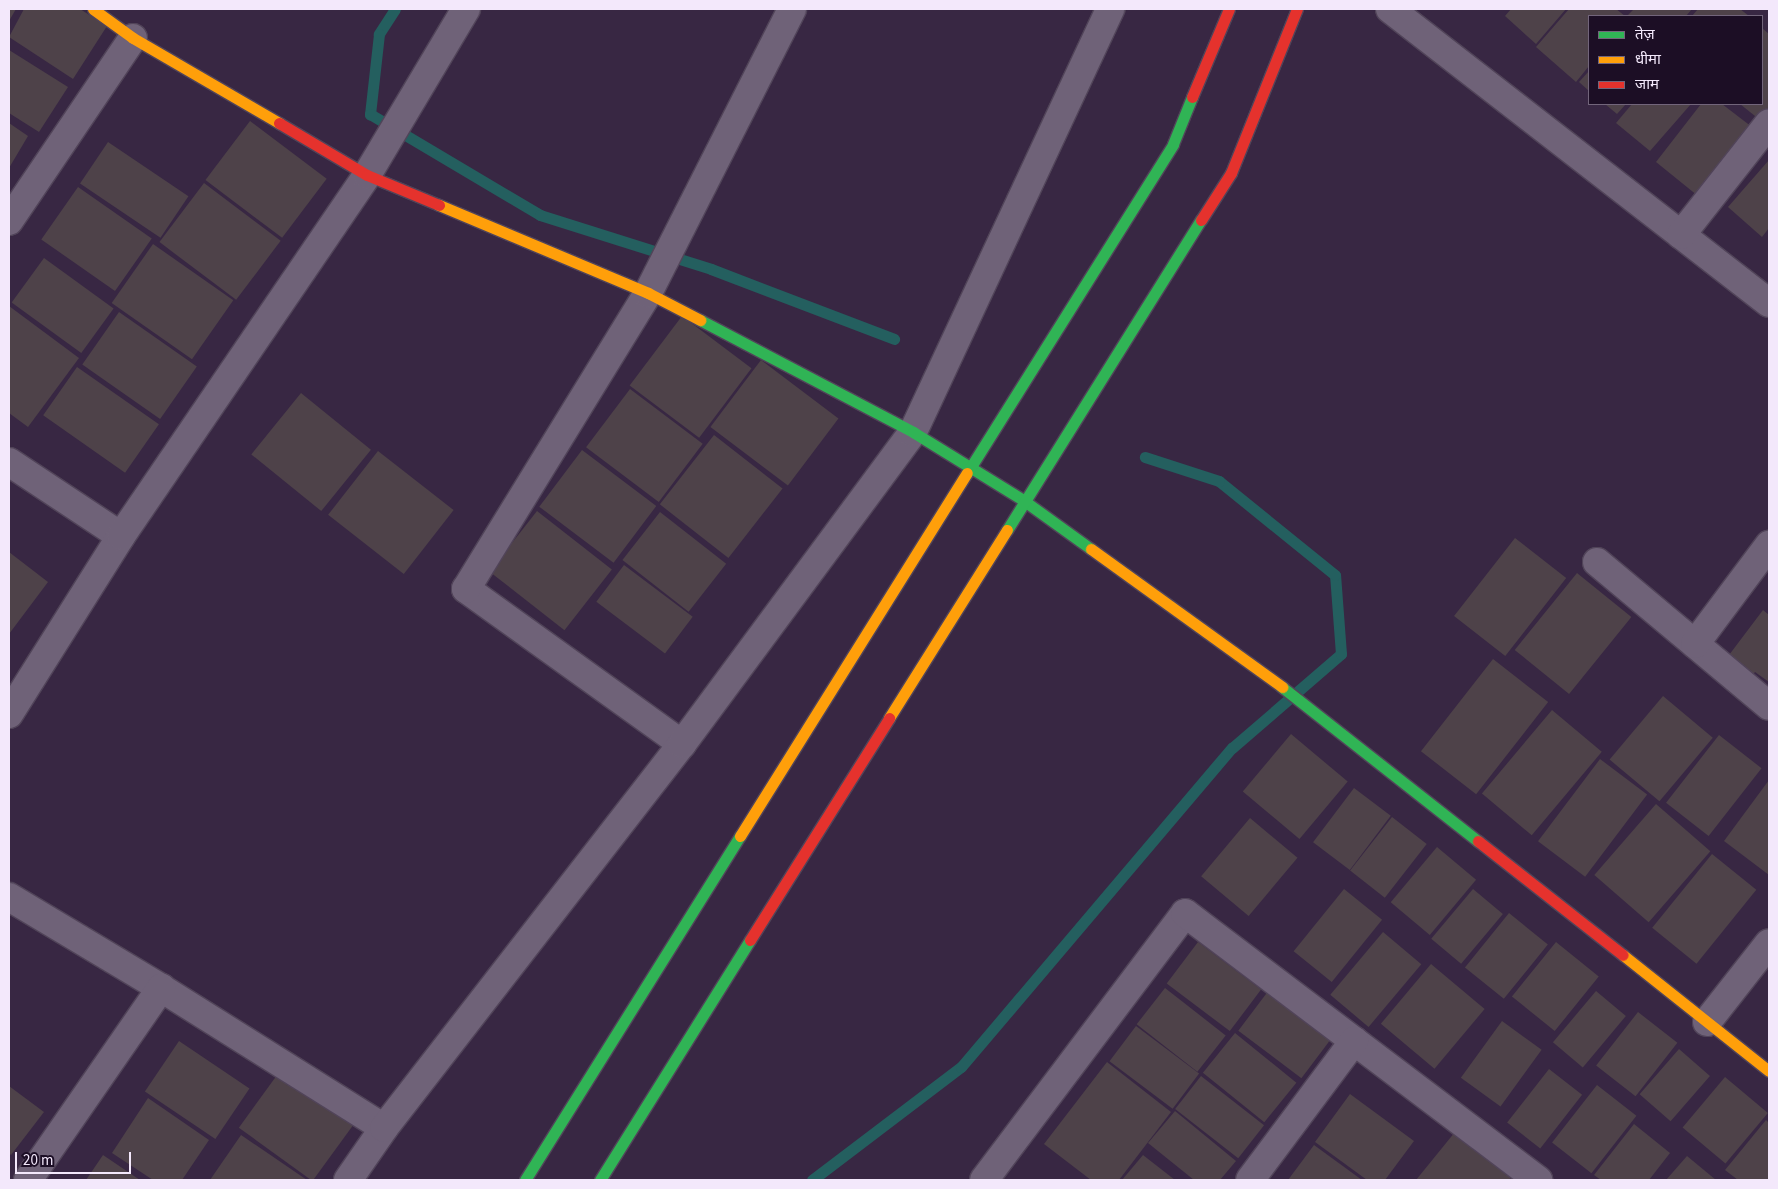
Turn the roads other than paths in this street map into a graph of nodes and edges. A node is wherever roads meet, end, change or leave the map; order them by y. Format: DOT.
graph roads {
  1 [pos="93,9"];
  2 [pos="466,9"];
  3 [pos="792,9"];
  4 [pos="1110,9"];
  5 [pos="1229,9"];
  6 [pos="1297,9"];
  7 [pos="1390,9"];
  8 [pos="134,38"];
  9 [pos="1769,123"];
  10 [pos="367,175"];
  11 [pos="9,221"];
  12 [pos="1681,235"];
  13 [pos="648,293"];
  14 [pos="1769,303"];
  15 [pos="913,432"];
  16 [pos="9,462"];
  17 [pos="969,466"];
  18 [pos="1023,500"];
  19 [pos="121,536"];
  20 [pos="1769,545"];
  21 [pos="1598,562"];
  22 [pos="1695,644"];
  23 [pos="1769,706"];
  24 [pos="9,714"];
  25 [pos="682,744"];
  26 [pos="9,897"];
  27 [pos="1769,943"];
  28 [pos="162,988"];
  29 [pos="1707,1022"];
  30 [pos="1354,1041"];
  31 [pos="1769,1071"];
  32 [pos="384,1128"];
  33 [pos="28,1180"];
  34 [pos="348,1180"];
  35 [pos="525,1180"];
  36 [pos="600,1180"];
  37 [pos="984,1180"];
  38 [pos="1250,1180"];
  39 [pos="1538,1180"];
  1 -- 8 [label="main road"];
  2 -- 10 [label="street"];
  3 -- 13 [label="street"];
  4 -- 15 [label="street"];
  5 -- 17 [label="main road"];
  6 -- 18 [label="main road"];
  7 -- 12 [label="street"];
  8 -- 10 [label="main road"];
  8 -- 11 [label="street"];
  9 -- 12 [label="street"];
  10 -- 13 [label="main road"];
  10 -- 19 [label="street"];
  12 -- 14 [label="street"];
  13 -- 15 [label="main road"];
  13 -- 25 [label="street"];
  15 -- 17 [label="main road"];
  15 -- 25 [label="street"];
  16 -- 19 [label="street"];
  17 -- 18 [label="main road"];
  17 -- 35 [label="main road"];
  18 -- 29 [label="main road"];
  18 -- 36 [label="main road"];
  19 -- 24 [label="street"];
  20 -- 22 [label="street"];
  21 -- 22 [label="street"];
  22 -- 23 [label="street"];
  25 -- 32 [label="street"];
  26 -- 28 [label="street"];
  27 -- 29 [label="street"];
  28 -- 32 [label="street"];
  28 -- 33 [label="street"];
  29 -- 31 [label="main road"];
  30 -- 37 [label="street"];
  30 -- 38 [label="street"];
  30 -- 39 [label="street"];
  32 -- 34 [label="street"];
}
